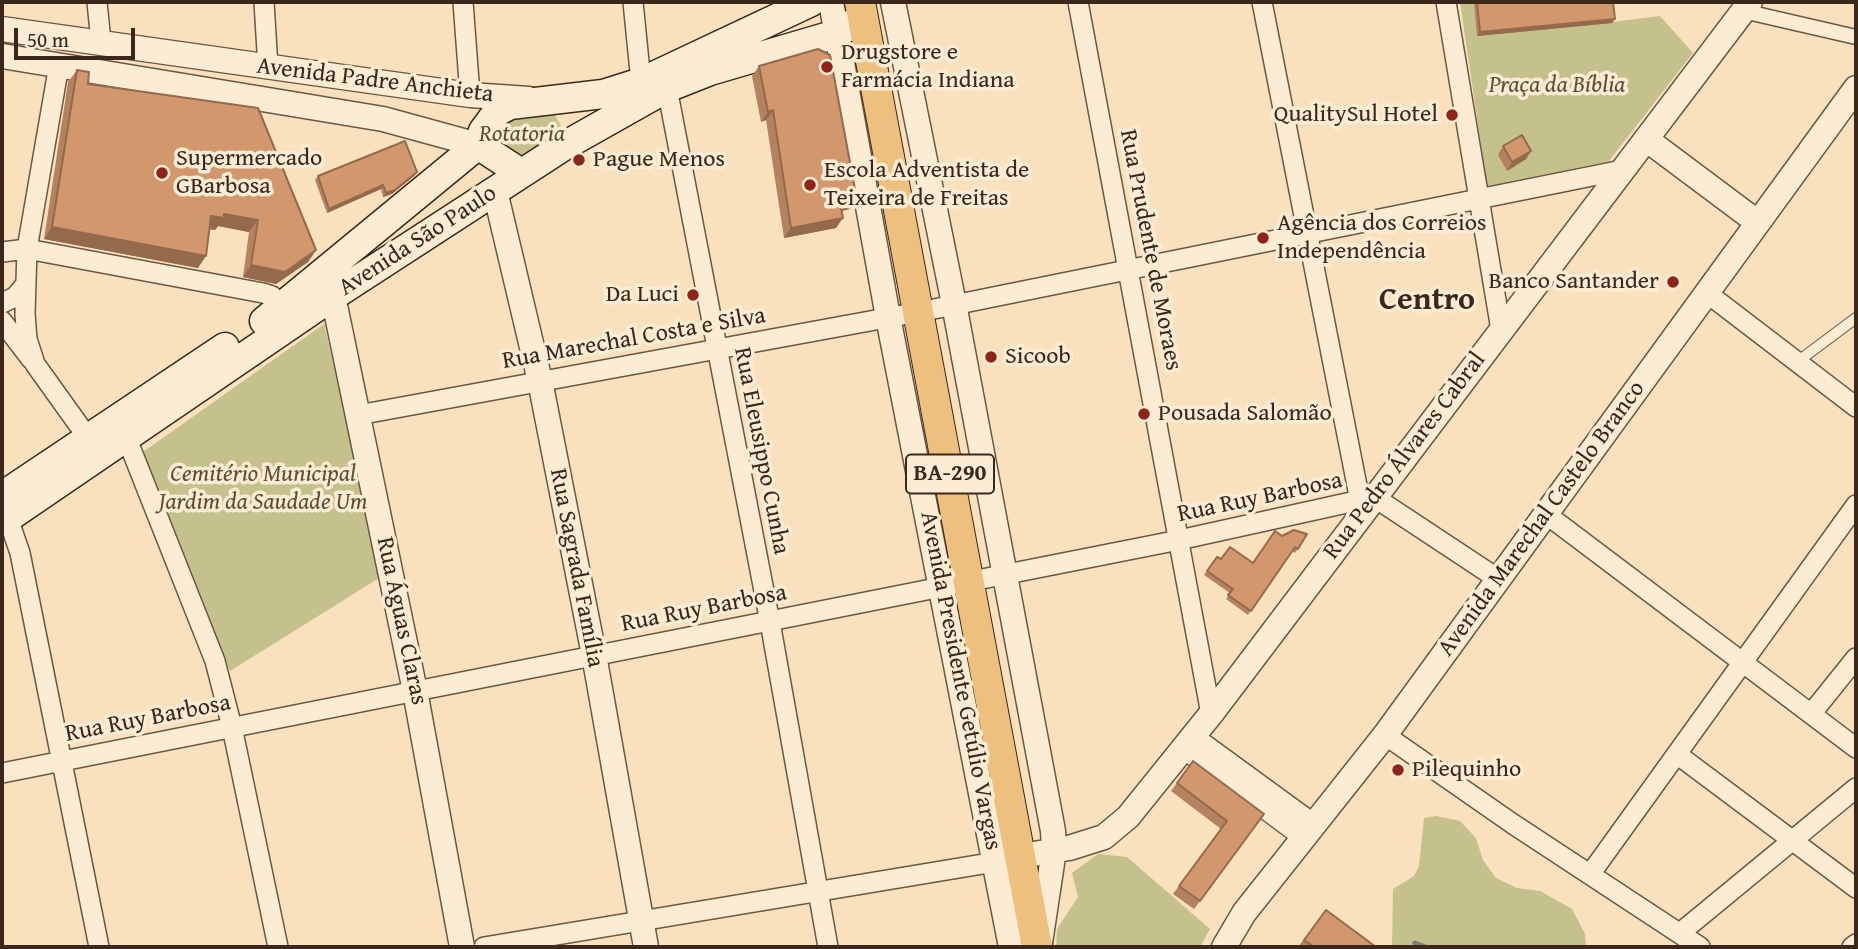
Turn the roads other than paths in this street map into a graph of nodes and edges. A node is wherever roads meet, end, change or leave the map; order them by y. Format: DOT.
graph roads {
  1 [pos="97,2"];
  2 [pos="264,2"];
  3 [pos="463,2"];
  4 [pos="633,2"];
  5 [pos="811,2"];
  6 [pos="831,2"];
  7 [pos="893,2"];
  8 [pos="1078,2"];
  9 [pos="1262,2"];
  10 [pos="1446,2"];
  11 [pos="867,7"];
  12 [pos="1746,7"];
  13 [pos="2,29"];
  14 [pos="836,34"];
  15 [pos="1856,37"];
  16 [pos="100,42"];
  17 [pos="2,56"];
  18 [pos="59,65"];
  19 [pos="268,68"];
  20 [pos="654,85"];
  21 [pos="1856,88"];
  22 [pos="470,95"];
  23 [pos="541,99"];
  24 [pos="1646,139"];
  25 [pos="478,145"];
  26 [pos="564,146"];
  27 [pos="1622,170"];
  28 [pos="521,173"];
  29 [pos="495,191"];
  30 [pos="1479,200"];
  31 [pos="1757,222"];
  32 [pos="1305,233"];
  33 [pos="27,249"];
  34 [pos="2,252"];
  35 [pos="1129,269"];
  36 [pos="25,285"];
  37 [pos="1707,293"];
  38 [pos="333,296"];
  39 [pos="2,303"];
  40 [pos="954,304"];
  41 [pos="284,308"];
  42 [pos="919,312"];
  43 [pos="888,317"];
  44 [pos="1856,318"];
  45 [pos="2,321"];
  46 [pos="1501,330"];
  47 [pos="716,349"];
  48 [pos="1797,362"];
  49 [pos="35,363"];
  50 [pos="540,381"];
  51 [pos="1856,407"];
  52 [pos="358,415"];
  53 [pos="88,438"];
  54 [pos="127,439"];
  55 [pos="1367,499"];
  56 [pos="1856,505"];
  57 [pos="4,512"];
  58 [pos="1546,514"];
  59 [pos="1179,540"];
  60 [pos="1006,574"];
  61 [pos="1498,579"];
  62 [pos="971,580"];
  63 [pos="942,586"];
  64 [pos="769,622"];
  65 [pos="594,655"];
  66 [pos="1856,658"];
  67 [pos="1744,664"];
  68 [pos="415,691"];
  69 [pos="1211,714"];
  70 [pos="1811,714"];
  71 [pos="232,727"];
  72 [pos="1385,735"];
  73 [pos="1188,743"];
  74 [pos="1856,748"];
  75 [pos="1678,755"];
  76 [pos="61,761"];
  77 [pos="2,773"];
  78 [pos="1856,788"];
  79 [pos="1310,832"];
  80 [pos="1792,840"];
  81 [pos="1054,850"];
  82 [pos="1008,859"];
  83 [pos="1591,873"];
  84 [pos="1856,888"];
  85 [pos="817,891"];
  86 [pos="1004,909"];
  87 [pos="641,921"];
  88 [pos="1680,933"];
  89 [pos="1856,944"];
  90 [pos="100,947"];
  91 [pos="278,947"];
  92 [pos="462,947"];
  93 [pos="484,947"];
  94 [pos="646,947"];
  95 [pos="828,947"];
  96 [pos="1011,947"];
  97 [pos="1036,947"];
  98 [pos="1224,947"];
  99 [pos="1700,947"];
  100 [pos="1852,947"];
  1 -- 16 [label="street"];
  2 -- 19 [label="street"];
  3 -- 22 [label="street"];
  4 -- 20 [label="street, Rua Eleusippo Cunha"];
  5 -- 20 [label="main road, Avenida São Paulo"];
  6 -- 14 [label="street, Avenida Presidente Getúlio Vargas"];
  7 -- 40 [label="street"];
  8 -- 35 [label="street, Rua Prudente de Moraes"];
  9 -- 32 [label="street"];
  10 -- 30 [label="street"];
  11 -- 14 [label="main road, Avenida São Paulo"];
  11 -- 42 [label="main road, Avenida Presidente Getúlio Vargas / BA-290"];
  12 -- 15 [label="street"];
  12 -- 24 [label="street, Rua Pedro Álvares Cabral"];
  13 -- 16 [label="street, Avenida Padre Anchieta"];
  14 -- 20 [label="main road, Avenida São Paulo"];
  14 -- 43 [label="street, Avenida Presidente Getúlio Vargas"];
  16 -- 19 [label="street, Avenida Padre Anchieta"];
  17 -- 18 [label="street, Avenida Padre Anchieta"];
  18 -- 25 [label="street, Avenida Padre Anchieta"];
  18 -- 33 [label="street"];
  19 -- 22 [label="street, Avenida Padre Anchieta"];
  20 -- 23 [label="main road, Avenida São Paulo"];
  20 -- 26 [label="main road, Avenida São Paulo"];
  20 -- 47 [label="street, Rua Eleusippo Cunha"];
  21 -- 31 [label="street, Avenida Marechal Castelo Branco"];
  22 -- 23 [label="street, Avenida Padre Anchieta"];
  23 -- 25 [label="main road, Avenida São Paulo"];
  23 -- 26 [label="main road"];
  24 -- 27 [label="street, Rua Pedro Álvares Cabral"];
  24 -- 31 [label="street"];
  25 -- 28 [label="main road"];
  25 -- 41 [label="main road, Avenida São Paulo"];
  26 -- 28 [label="main road, Avenida São Paulo"];
  27 -- 30 [label="street"];
  27 -- 46 [label="street, Rua Pedro Álvares Cabral"];
  28 -- 29 [label="main road, Avenida São Paulo"];
  29 -- 38 [label="main road, Avenida São Paulo"];
  29 -- 50 [label="street, Rua Sagrada Família"];
  30 -- 32 [label="street"];
  30 -- 46 [label="street"];
  31 -- 37 [label="street, Avenida Marechal Castelo Branco"];
  32 -- 35 [label="street"];
  32 -- 55 [label="street"];
  33 -- 34 [label="street"];
  33 -- 36 [label="street"];
  33 -- 41 [label="street"];
  35 -- 40 [label="street"];
  35 -- 59 [label="street, Rua Prudente de Moraes"];
  36 -- 39 [label="street"];
  36 -- 49 [label="street"];
  37 -- 48 [label="street"];
  37 -- 58 [label="street, Avenida Marechal Castelo Branco"];
  38 -- 52 [label="street, Rua Águas Claras"];
  38 -- 54 [label="main road, Avenida São Paulo"];
  40 -- 42 [label="street, Rua Marechal Costa e Silva"];
  40 -- 60 [label="street"];
  41 -- 53 [label="main road, Avenida São Paulo"];
  42 -- 43 [label="street, Rua Marechal Costa e Silva"];
  42 -- 62 [label="main road, Avenida Presidente Getúlio Vargas / BA-290"];
  43 -- 47 [label="street, Rua Marechal Costa e Silva"];
  43 -- 63 [label="street, Avenida Presidente Getúlio Vargas"];
  44 -- 48 [label="lane"];
  45 -- 49 [label="street"];
  46 -- 55 [label="street, Rua Pedro Álvares Cabral"];
  47 -- 50 [label="street, Rua Marechal Costa e Silva"];
  47 -- 64 [label="street, Rua Eleusippo Cunha"];
  48 -- 51 [label="street"];
  49 -- 53 [label="street"];
  50 -- 52 [label="street, Rua Marechal Costa e Silva"];
  50 -- 65 [label="street, Rua Sagrada Família"];
  52 -- 68 [label="street, Rua Águas Claras"];
  53 -- 57 [label="main road, Avenida São Paulo"];
  54 -- 57 [label="main road, Avenida São Paulo"];
  54 -- 71 [label="street"];
  55 -- 59 [label="street, Rua Ruy Barbosa"];
  55 -- 61 [label="street"];
  55 -- 69 [label="street, Rua Pedro Álvares Cabral"];
  56 -- 67 [label="street"];
  57 -- 76 [label="street"];
  58 -- 61 [label="street, Avenida Marechal Castelo Branco"];
  58 -- 67 [label="street"];
  59 -- 60 [label="street, Rua Ruy Barbosa"];
  59 -- 69 [label="street, Rua Prudente de Moraes"];
  60 -- 62 [label="street, Rua Ruy Barbosa"];
  60 -- 81 [label="street"];
  61 -- 72 [label="street, Avenida Marechal Castelo Branco"];
  62 -- 63 [label="street, Rua Ruy Barbosa"];
  62 -- 82 [label="main road, Avenida Presidente Getúlio Vargas / BA-290"];
  63 -- 64 [label="street, Rua Ruy Barbosa"];
  63 -- 82 [label="street, Avenida Presidente Getúlio Vargas"];
  64 -- 65 [label="street, Rua Ruy Barbosa"];
  64 -- 85 [label="street, Rua Eleusippo Cunha"];
  65 -- 68 [label="street, Rua Ruy Barbosa"];
  65 -- 87 [label="street, Rua Sagrada Família"];
  66 -- 70 [label="street"];
  67 -- 70 [label="street"];
  67 -- 75 [label="street"];
  68 -- 71 [label="street, Rua Ruy Barbosa"];
  68 -- 92 [label="street, Rua Águas Claras"];
  69 -- 73 [label="street, Rua Pedro Álvares Cabral"];
  70 -- 74 [label="street"];
  71 -- 76 [label="street, Rua Ruy Barbosa"];
  71 -- 91 [label="street"];
  72 -- 79 [label="street, Avenida Marechal Castelo Branco"];
  72 -- 83 [label="street"];
  73 -- 79 [label="street"];
  73 -- 81 [label="street, Rua Pedro Álvares Cabral"];
  75 -- 80 [label="street"];
  75 -- 83 [label="street"];
  76 -- 77 [label="street, Rua Ruy Barbosa"];
  76 -- 90 [label="street"];
  78 -- 80 [label="street"];
  79 -- 98 [label="street, Avenida Marechal Castelo Branco"];
  80 -- 84 [label="street"];
  80 -- 88 [label="street"];
  81 -- 82 [label="street, Rua Pedro Álvares Cabral"];
  81 -- 97 [label="street"];
  82 -- 85 [label="street"];
  82 -- 86 [label="street, Avenida Presidente Getúlio Vargas"];
  82 -- 97 [label="main road, Avenida Presidente Getúlio Vargas / BA-290"];
  83 -- 88 [label="street"];
  85 -- 87 [label="street"];
  85 -- 95 [label="street, Rua Eleusippo Cunha"];
  86 -- 96 [label="street, Avenida Presidente Getúlio Vargas"];
  86 -- 97 [label="street"];
  87 -- 93 [label="street"];
  87 -- 94 [label="street, Rua Sagrada Família"];
  88 -- 99 [label="street"];
  89 -- 100 [label="street"];
}
